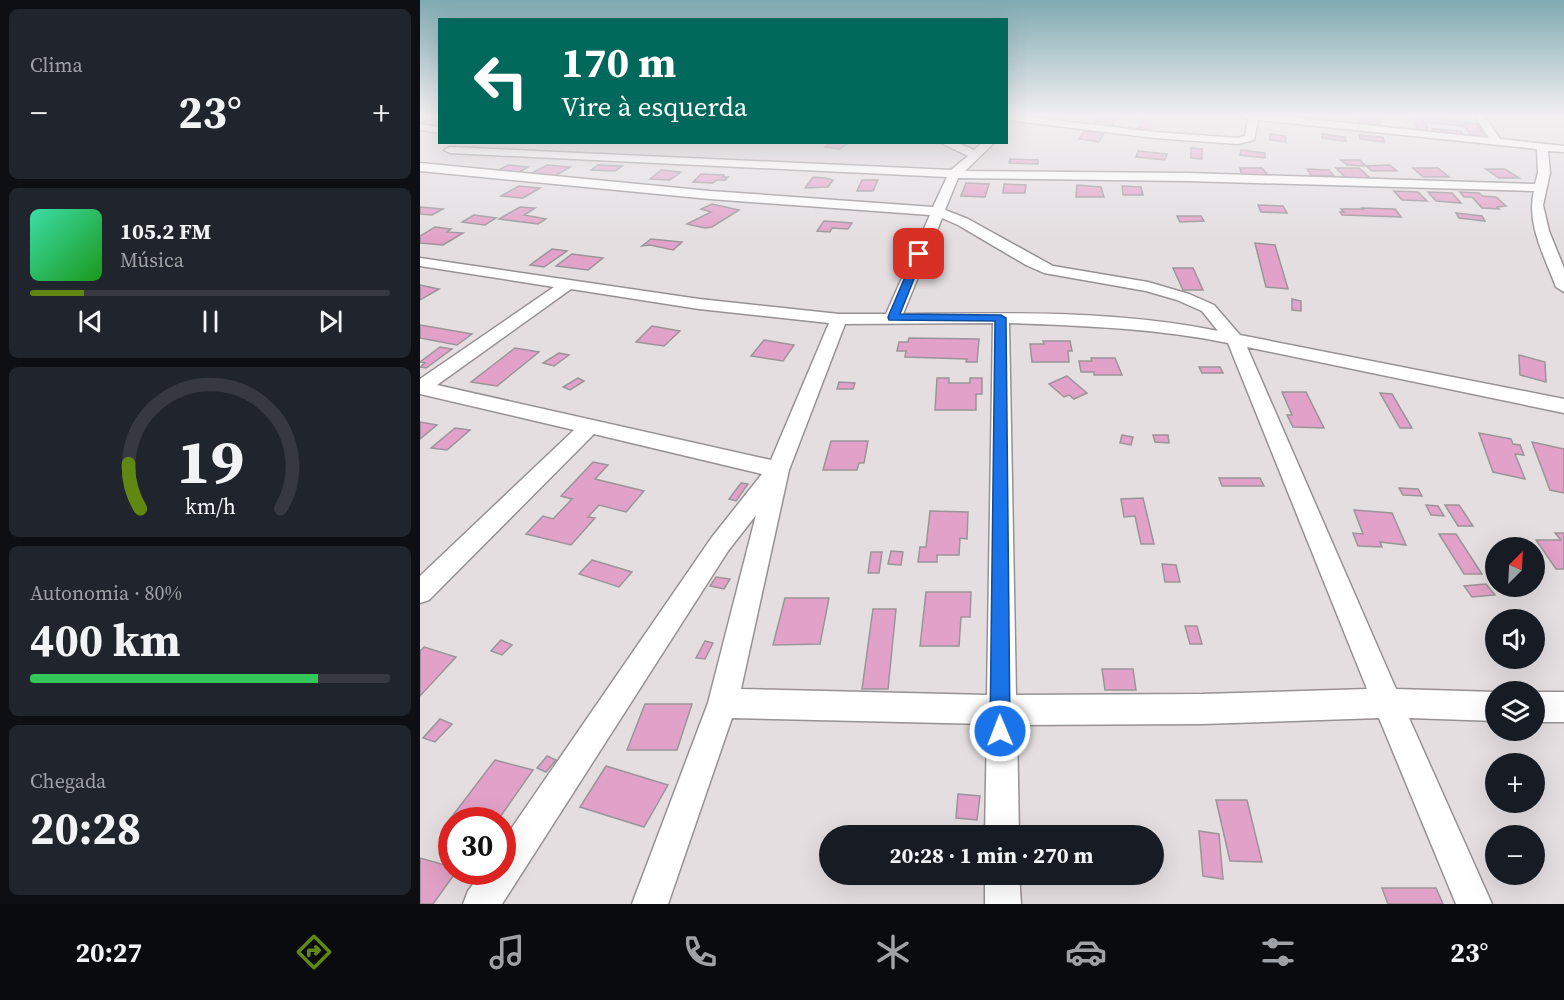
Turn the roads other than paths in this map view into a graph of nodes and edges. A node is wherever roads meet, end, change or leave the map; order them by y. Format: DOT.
graph roads {
  1 [pos="601,157"];
  2 [pos="973,157"];
  3 [pos="1543,157"];
  4 [pos="423,162"];
  5 [pos="954,174"];
  6 [pos="1541,188"];
  7 [pos="936,211"];
  8 [pos="420,262"];
  9 [pos="567,285"];
  10 [pos="1564,287"];
  11 [pos="893,317"];
  12 [pos="1001,318"];
  13 [pos="839,319"];
  14 [pos="1235,340"];
  15 [pos="420,387"];
  16 [pos="1564,406"];
  17 [pos="591,425"];
  18 [pos="778,470"];
  19 [pos="420,592"];
  20 [pos="723,703"];
  21 [pos="1387,703"];
  22 [pos="1485,706"];
  23 [pos="1545,706"];
  24 [pos="1564,707"];
  25 [pos="1000,710"];
  26 [pos="1002,825"];
  27 [pos="1002,885"];
  28 [pos="481,904"];
  29 [pos="650,904"];
  30 [pos="1003,904"];
  31 [pos="1474,904"];
  1 -- 5 [label="street"];
  2 -- 5 [label="street"];
  3 -- 6 [label="street"];
  4 -- 7 [label="street"];
  5 -- 6 [label="street"];
  5 -- 7 [label="street"];
  6 -- 10 [label="street"];
  7 -- 11 [label="street"];
  7 -- 14 [label="street"];
  8 -- 9 [label="street"];
  9 -- 13 [label="street"];
  9 -- 15 [label="street"];
  11 -- 12 [label="street"];
  11 -- 13 [label="street"];
  12 -- 14 [label="street"];
  12 -- 25 [label="street"];
  13 -- 18 [label="street"];
  14 -- 16 [label="street"];
  14 -- 21 [label="street"];
  15 -- 17 [label="street"];
  17 -- 18 [label="street"];
  17 -- 19 [label="street"];
  18 -- 20 [label="street"];
  18 -- 28 [label="street"];
  20 -- 25 [label="street"];
  20 -- 29 [label="street"];
  21 -- 22 [label="street"];
  21 -- 25 [label="street"];
  21 -- 31 [label="street"];
  23 -- 24 [label="street"];
  25 -- 26 [label="street"];
  27 -- 30 [label="street"];
}
